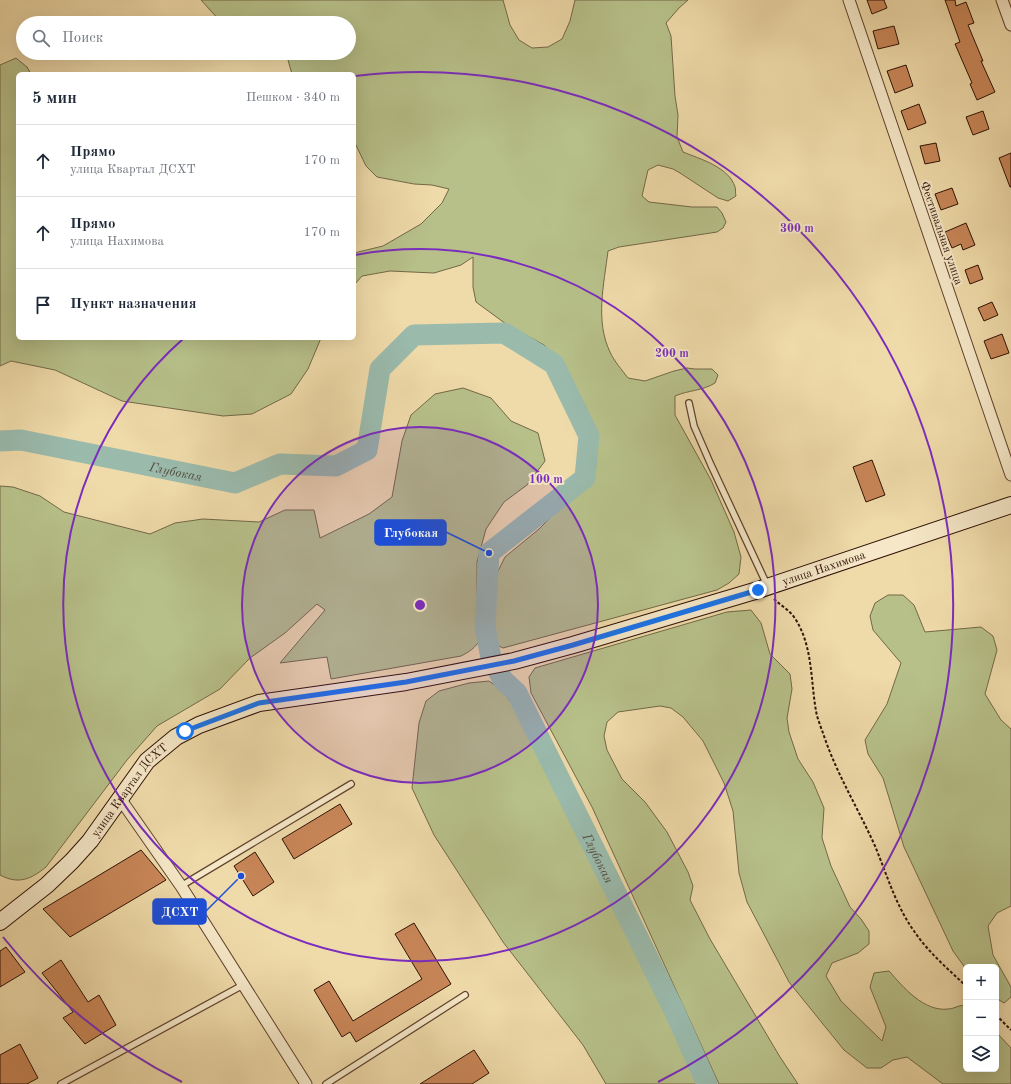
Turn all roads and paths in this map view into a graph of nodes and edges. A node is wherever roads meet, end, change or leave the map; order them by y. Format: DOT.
graph roads {
  1 [pos="849,0"];
  2 [pos="1002,0"];
  3 [pos="1011,25"];
  4 [pos="689,403"];
  5 [pos="1011,475"];
  6 [pos="1011,505"];
  7 [pos="768,587"];
  8 [pos="473,670"];
  9 [pos="350,784"];
  10 [pos="121,800"];
  11 [pos="181,886"];
  12 [pos="0,922"];
  13 [pos="963,983"];
  14 [pos="243,985"];
  15 [pos="465,995"];
  16 [pos="999,1018"];
  17 [pos="1011,1030"];
  18 [pos="61,1084"];
  19 [pos="306,1084"];
  20 [pos="326,1084"];
  1 -- 5 [label="street, Фестивальная улица"];
  2 -- 3 [label="street"];
  4 -- 7 [label="lane"];
  6 -- 7 [label="street, улица Нахимова"];
  7 -- 8 [label="street, улица Нахимова"];
  7 -- 13 [label="path"];
  8 -- 10 [label="street, улица Квартал ДСХТ"];
  9 -- 11 [label="lane"];
  10 -- 11 [label="street"];
  10 -- 12 [label="street, улица Квартал ДСХТ"];
  11 -- 14 [label="street"];
  14 -- 18 [label="lane"];
  14 -- 19 [label="street"];
  15 -- 20 [label="lane"];
  16 -- 17 [label="path"];
}
